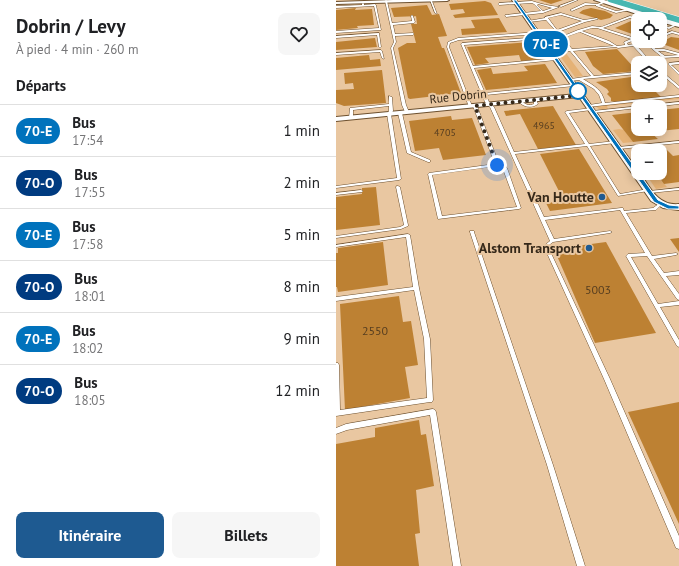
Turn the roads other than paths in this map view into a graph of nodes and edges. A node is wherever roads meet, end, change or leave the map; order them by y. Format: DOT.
graph roads {
  1 [pos="577,0"];
  2 [pos="386,1"];
  3 [pos="431,1"];
  4 [pos="445,1"];
  5 [pos="529,1"];
  6 [pos="516,2"];
  7 [pos="602,2"];
  8 [pos="336,3"];
  9 [pos="363,4"];
  10 [pos="499,4"];
  11 [pos="537,4"];
  12 [pos="336,7"];
  13 [pos="554,8"];
  14 [pos="571,10"];
  15 [pos="626,11"];
  16 [pos="543,12"];
  17 [pos="436,13"];
  18 [pos="631,13"];
  19 [pos="524,14"];
  20 [pos="618,14"];
  21 [pos="412,16"];
  22 [pos="506,16"];
  23 [pos="631,17"];
  24 [pos="597,19"];
  25 [pos="547,20"];
  26 [pos="529,21"];
  27 [pos="584,22"];
  28 [pos="667,22"];
  29 [pos="391,24"];
  30 [pos="679,24"];
  31 [pos="667,27"];
  32 [pos="601,28"];
  33 [pos="557,31"];
  34 [pos="579,31"];
  35 [pos="336,32"];
  36 [pos="672,32"];
  37 [pos="413,34"];
  38 [pos="667,34"];
  39 [pos="679,34"];
  40 [pos="393,35"];
  41 [pos="540,36"];
  42 [pos="336,37"];
  43 [pos="561,38"];
  44 [pos="631,45"];
  45 [pos="627,46"];
  46 [pos="380,47"];
  47 [pos="618,47"];
  48 [pos="637,48"];
  49 [pos="653,48"];
  50 [pos="571,50"];
  51 [pos="656,50"];
  52 [pos="551,52"];
  53 [pos="336,54"];
  54 [pos="679,55"];
  55 [pos="644,56"];
  56 [pos="383,58"];
  57 [pos="556,59"];
  58 [pos="679,63"];
  59 [pos="472,67"];
  60 [pos="631,74"];
  61 [pos="679,74"];
  62 [pos="593,77"];
  63 [pos="667,77"];
  64 [pos="580,79"];
  65 [pos="572,82"];
  66 [pos="677,85"];
  67 [pos="679,88"];
  68 [pos="484,94"];
  69 [pos="582,95"];
  70 [pos="679,96"];
  71 [pos="390,97"];
  72 [pos="679,103"];
  73 [pos="490,104"];
  74 [pos="604,104"];
  75 [pos="667,104"];
  76 [pos="390,105"];
  77 [pos="472,106"];
  78 [pos="631,107"];
  79 [pos="591,109"];
  80 [pos="404,113"];
  81 [pos="389,114"];
  82 [pos="351,118"];
  83 [pos="336,119"];
  84 [pos="679,142"];
  85 [pos="588,145"];
  86 [pos="617,145"];
  87 [pos="512,153"];
  88 [pos="429,161"];
  89 [pos="497,165"];
  90 [pos="336,187"];
  91 [pos="398,187"];
  92 [pos="679,189"];
  93 [pos="361,191"];
  94 [pos="649,191"];
  95 [pos="336,194"];
  96 [pos="660,204"];
  97 [pos="679,207"];
  98 [pos="623,212"];
  99 [pos="542,219"];
  100 [pos="472,232"];
  101 [pos="610,232"];
  102 [pos="336,237"];
  103 [pos="552,241"];
  104 [pos="336,246"];
  105 [pos="676,254"];
  106 [pos="650,256"];
  107 [pos="679,273"];
  108 [pos="663,275"];
  109 [pos="416,288"];
  110 [pos="679,298"];
  111 [pos="336,299"];
  112 [pos="679,303"];
  113 [pos="657,306"];
  114 [pos="679,345"];
  115 [pos="336,365"];
  116 [pos="336,413"];
  117 [pos="336,430"];
  118 [pos="679,545"];
  119 [pos="457,566"];
  120 [pos="581,566"];
  1 -- 13 [label="lane"];
  2 -- 3 [label="street"];
  2 -- 9 [label="street"];
  2 -- 29 [label="lane"];
  3 -- 4 [label="street"];
  3 -- 17 [label="lane"];
  5 -- 6 [label="lane"];
  5 -- 11 [label="lane"];
  6 -- 10 [label="lane"];
  6 -- 19 [label="street"];
  7 -- 14 [label="lane"];
  7 -- 15 [label="main road"];
  7 -- 30 [label="highway"];
  8 -- 9 [label="street"];
  9 -- 12 [label="lane"];
  9 -- 35 [label="lane"];
  11 -- 13 [label="lane"];
  11 -- 16 [label="lane"];
  13 -- 16 [label="lane"];
  15 -- 18 [label="main road"];
  15 -- 20 [label="lane"];
  16 -- 19 [label="lane"];
  19 -- 22 [label="lane"];
  19 -- 26 [label="street"];
  21 -- 29 [label="lane"];
  23 -- 32 [label="lane"];
  24 -- 27 [label="lane"];
  25 -- 26 [label="lane"];
  25 -- 27 [label="lane"];
  25 -- 33 [label="lane"];
  26 -- 41 [label="street"];
  27 -- 33 [label="lane"];
  28 -- 30 [label="main road"];
  29 -- 40 [label="lane"];
  30 -- 31 [label="lane"];
  30 -- 36 [label="lane"];
  32 -- 34 [label="lane"];
  32 -- 45 [label="lane"];
  33 -- 41 [label="lane"];
  34 -- 43 [label="lane"];
  34 -- 47 [label="lane"];
  36 -- 38 [label="lane"];
  36 -- 39 [label="lane"];
  37 -- 40 [label="lane"];
  40 -- 80 [label="lane"];
  41 -- 43 [label="lane"];
  41 -- 52 [label="street"];
  41 -- 59 [label="lane"];
  41 -- 77 [label="lane"];
  42 -- 46 [label="lane"];
  43 -- 50 [label="lane"];
  44 -- 45 [label="lane"];
  45 -- 47 [label="lane"];
  47 -- 50 [label="lane"];
  48 -- 55 [label="lane"];
  49 -- 51 [label="lane"];
  50 -- 52 [label="lane"];
  50 -- 62 [label="lane"];
  51 -- 54 [label="lane"];
  51 -- 54 [label="lane"];
  52 -- 57 [label="street"];
  53 -- 56 [label="lane"];
  57 -- 59 [label="lane"];
  57 -- 65 [label="street"];
  58 -- 61 [label="lane"];
  59 -- 68 [label="lane"];
  60 -- 62 [label="lane"];
  62 -- 64 [label="lane"];
  63 -- 66 [label="lane"];
  64 -- 65 [label="lane"];
  64 -- 74 [label="lane"];
  65 -- 68 [label="lane"];
  65 -- 69 [label="street"];
  66 -- 67 [label="lane"];
  68 -- 73 [label="lane"];
  69 -- 73 [label="street, Rue Dobrin"];
  69 -- 79 [label="street"];
  70 -- 74 [label="lane"];
  71 -- 76 [label="lane"];
  72 -- 75 [label="lane"];
  73 -- 77 [label="street, Rue Dobrin"];
  73 -- 87 [label="lane"];
  74 -- 79 [label="lane"];
  76 -- 81 [label="lane"];
  76 -- 82 [label="lane"];
  77 -- 80 [label="street, Rue Dobrin"];
  77 -- 89 [label="lane"];
  78 -- 79 [label="lane"];
  79 -- 85 [label="lane"];
  79 -- 86 [label="street"];
  80 -- 81 [label="street, Rue Dobrin"];
  80 -- 88 [label="lane"];
  81 -- 82 [label="street, Rue Dobrin"];
  81 -- 90 [label="lane"];
  82 -- 83 [label="street, Rue Dobrin"];
  84 -- 86 [label="lane"];
  85 -- 86 [label="lane"];
  85 -- 87 [label="lane"];
  85 -- 94 [label="lane"];
  86 -- 94 [label="street"];
  87 -- 99 [label="lane"];
  89 -- 89 [label="lane"];
  91 -- 102 [label="lane"];
  92 -- 94 [label="lane"];
  93 -- 95 [label="lane"];
  94 -- 96 [label="street"];
  96 -- 97 [label="street"];
  96 -- 98 [label="lane"];
  98 -- 99 [label="lane"];
  98 -- 106 [label="lane"];
  99 -- 103 [label="lane"];
  100 -- 120 [label="lane"];
  101 -- 103 [label="lane"];
  103 -- 118 [label="lane"];
  104 -- 109 [label="lane"];
  105 -- 106 [label="lane"];
  106 -- 108 [label="lane"];
  106 -- 113 [label="lane"];
  107 -- 108 [label="lane"];
  108 -- 110 [label="lane"];
  109 -- 111 [label="lane"];
  109 -- 116 [label="lane"];
  112 -- 113 [label="lane"];
  113 -- 114 [label="lane"];
  115 -- 116 [label="lane"];
  117 -- 119 [label="lane"];
}
